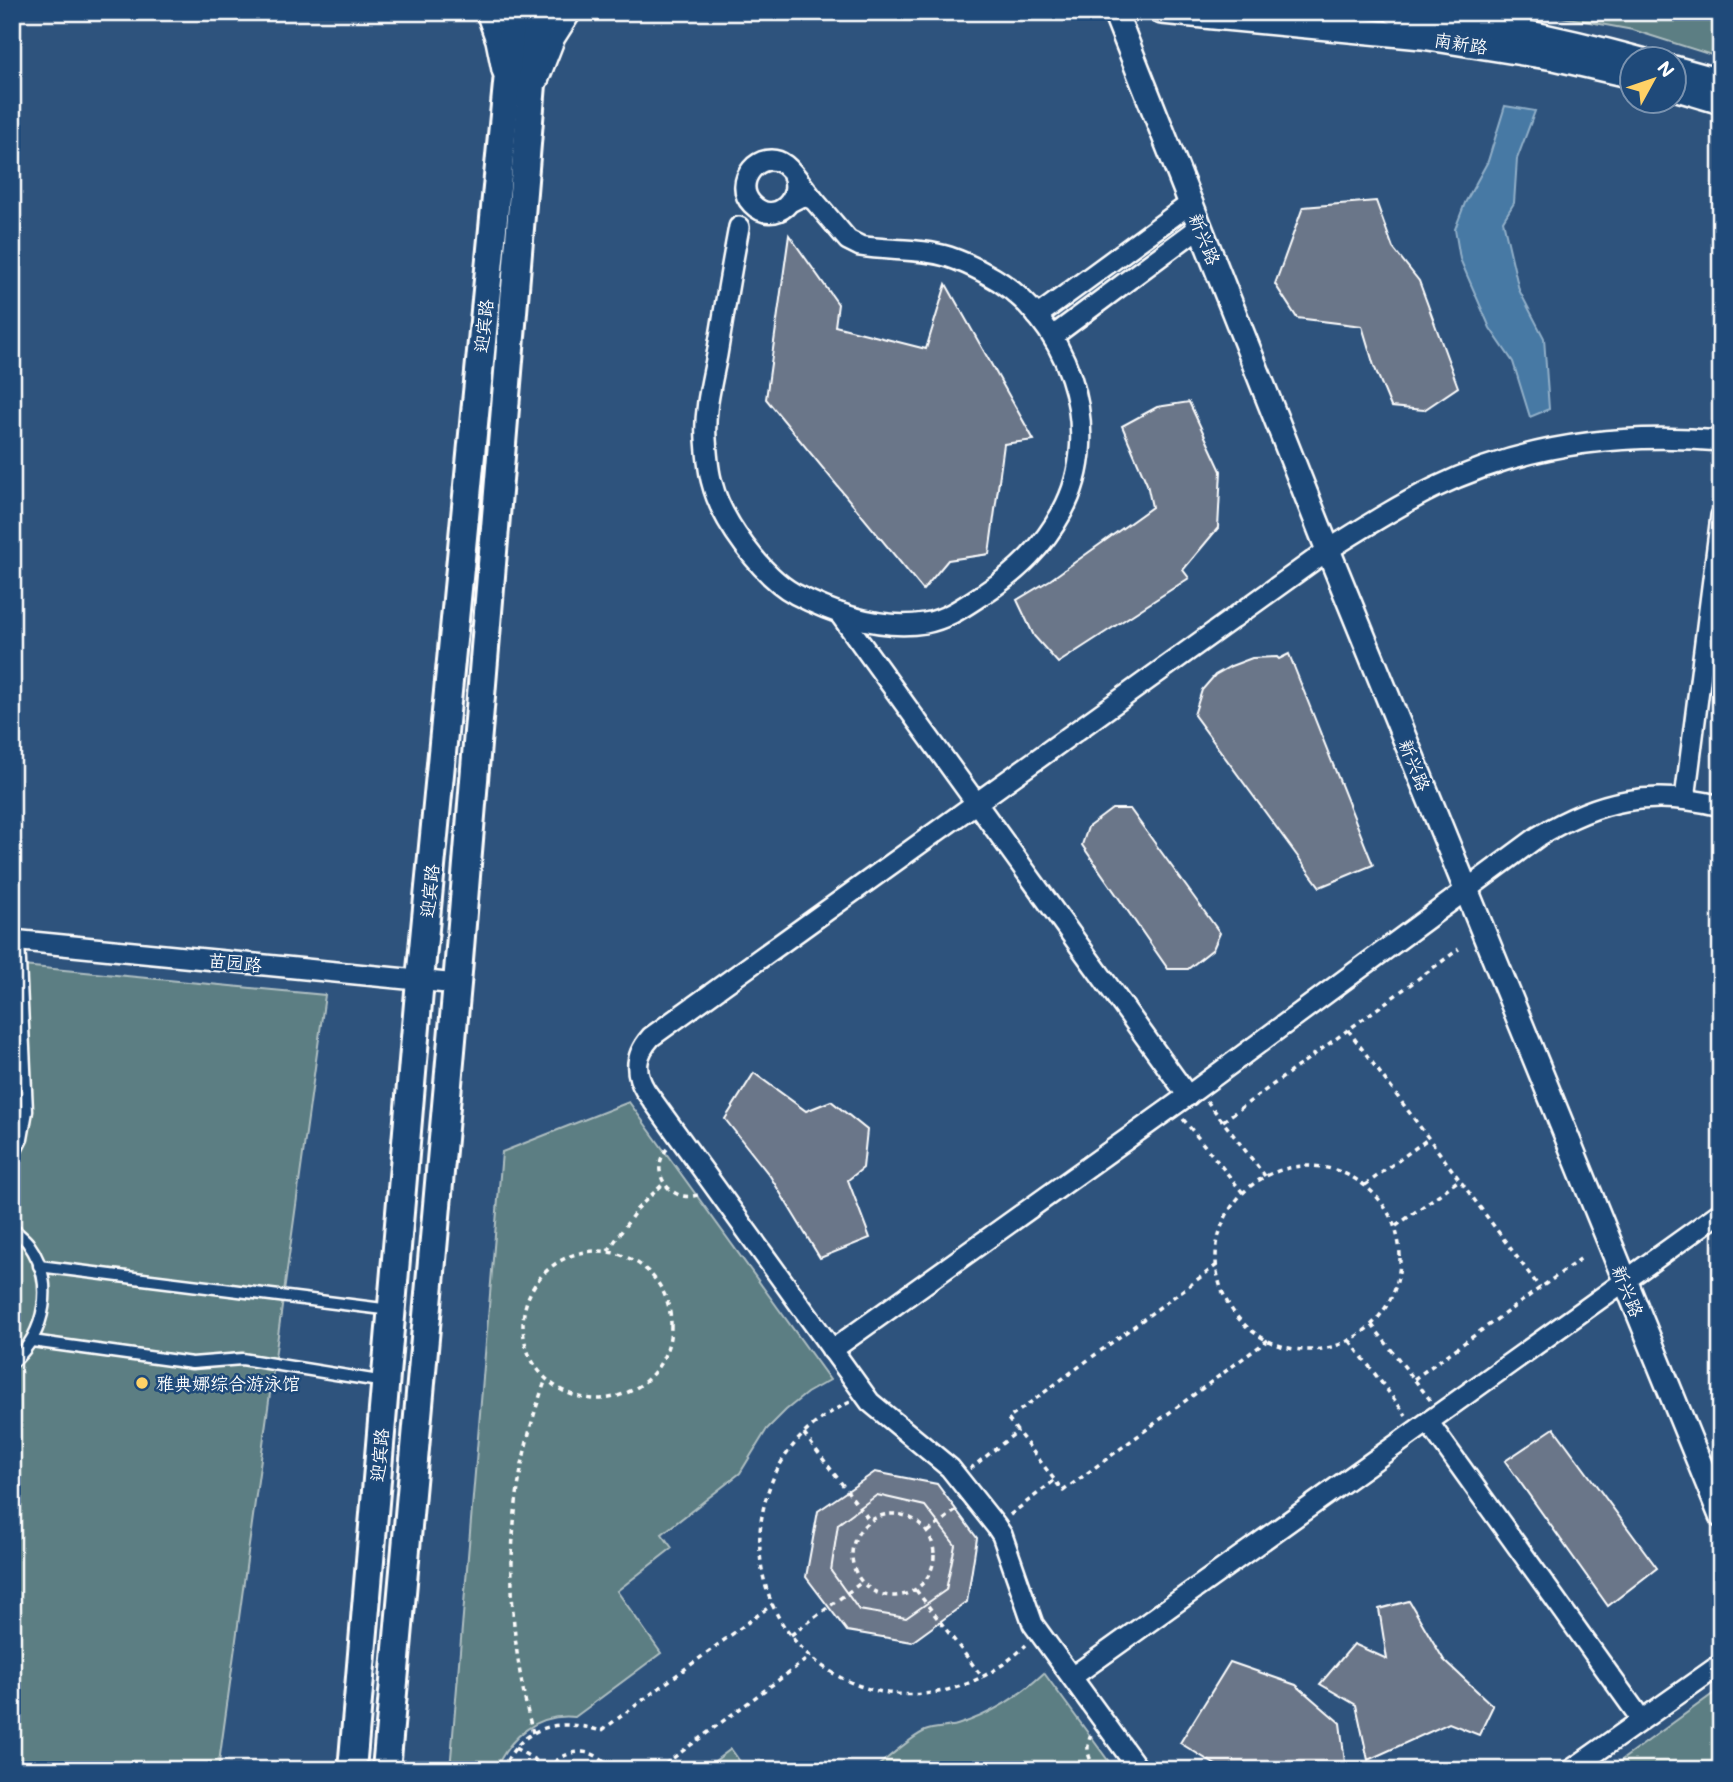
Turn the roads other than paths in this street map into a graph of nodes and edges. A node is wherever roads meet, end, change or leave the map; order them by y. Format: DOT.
graph roads {
  1 [pos="488,12"];
  2 [pos="514,12"];
  3 [pos="538,12"];
  4 [pos="569,12"];
  5 [pos="1115,12"];
  6 [pos="1162,12"];
  7 [pos="1395,12"];
  8 [pos="1618,54"];
  9 [pos="1688,72"];
  10 [pos="1618,73"];
  11 [pos="1721,81"];
  12 [pos="519,90"];
  13 [pos="1688,92"];
  14 [pos="1721,103"];
  15 [pos="791,171"];
  16 [pos="745,182"];
  17 [pos="813,199"];
  18 [pos="790,202"];
  19 [pos="1191,203"];
  20 [pos="763,211"];
  21 [pos="739,226"];
  22 [pos="1201,226"];
  23 [pos="1037,316"];
  24 [pos="1053,336"];
  25 [pos="1721,442"];
  26 [pos="1721,516"];
  27 [pos="1328,550"];
  28 [pos="839,613"];
  29 [pos="1712,653"];
  30 [pos="1685,799"];
  31 [pos="978,803"];
  32 [pos="1721,806"];
  33 [pos="1465,891"];
  34 [pos="16,941"];
  35 [pos="420,981"];
  36 [pos="457,984"];
  37 [pos="1186,1097"];
  38 [pos="12,1159"];
  39 [pos="1721,1212"];
  40 [pos="12,1228"];
  41 [pos="40,1266"];
  42 [pos="1623,1281"];
  43 [pos="392,1310"];
  44 [pos="32,1341"];
  45 [pos="832,1350"];
  46 [pos="12,1363"];
  47 [pos="385,1382"];
  48 [pos="1429,1422"];
  49 [pos="1721,1516"];
  50 [pos="1721,1664"];
  51 [pos="1072,1677"];
  52 [pos="1641,1719"];
  53 [pos="352,1770"];
  54 [pos="386,1770"];
  55 [pos="1139,1770"];
  56 [pos="1571,1770"];
  1 -- 12 [label="street"];
  2 -- 12 [label="main road, 迎宾路"];
  3 -- 12 [label="main road, 迎宾路"];
  4 -- 12 [label="street"];
  5 -- 19 [label="street, 新兴路"];
  6 -- 10 [label="street, 南新路"];
  7 -- 8 [label="street, 南新路"];
  9 -- 11 [label="street"];
  12 -- 35 [label="main road, 迎宾路"];
  12 -- 36 [label="main road, 迎宾路"];
  13 -- 14 [label="street"];
  15 -- 16 [label="street"];
  15 -- 17 [label="street"];
  15 -- 18 [label="street"];
  16 -- 20 [label="street"];
  16 -- 21 [label="street"];
  17 -- 18 [label="street"];
  17 -- 23 [label="street"];
  18 -- 20 [label="street"];
  19 -- 22 [label="street, 新兴路"];
  19 -- 23 [label="street"];
  20 -- 21 [label="street"];
  21 -- 28 [label="street"];
  22 -- 24 [label="street"];
  22 -- 27 [label="street, 新兴路"];
  23 -- 24 [label="street"];
  24 -- 28 [label="street"];
  25 -- 27 [label="street"];
  26 -- 29 [label="street"];
  27 -- 31 [label="street"];
  27 -- 33 [label="street, 新兴路"];
  28 -- 31 [label="street"];
  29 -- 30 [label="street"];
  30 -- 32 [label="street"];
  30 -- 33 [label="street"];
  31 -- 37 [label="street"];
  31 -- 45 [label="street"];
  33 -- 37 [label="street"];
  33 -- 42 [label="street, 新兴路"];
  34 -- 35 [label="street, 苗园路"];
  34 -- 38 [label="lane"];
  35 -- 36 [label="street, 苗园路"];
  35 -- 43 [label="main road, 迎宾路"];
  36 -- 54 [label="main road, 迎宾路"];
  37 -- 45 [label="street"];
  39 -- 42 [label="street"];
  40 -- 41 [label="lane"];
  41 -- 43 [label="lane"];
  41 -- 44 [label="lane"];
  42 -- 48 [label="street"];
  42 -- 49 [label="street, 新兴路"];
  43 -- 47 [label="main road, 迎宾路"];
  44 -- 46 [label="lane"];
  44 -- 47 [label="lane"];
  45 -- 51 [label="street"];
  47 -- 53 [label="main road, 迎宾路"];
  48 -- 51 [label="street"];
  48 -- 52 [label="street"];
  50 -- 52 [label="street"];
  51 -- 55 [label="street"];
  52 -- 56 [label="street"];
}
